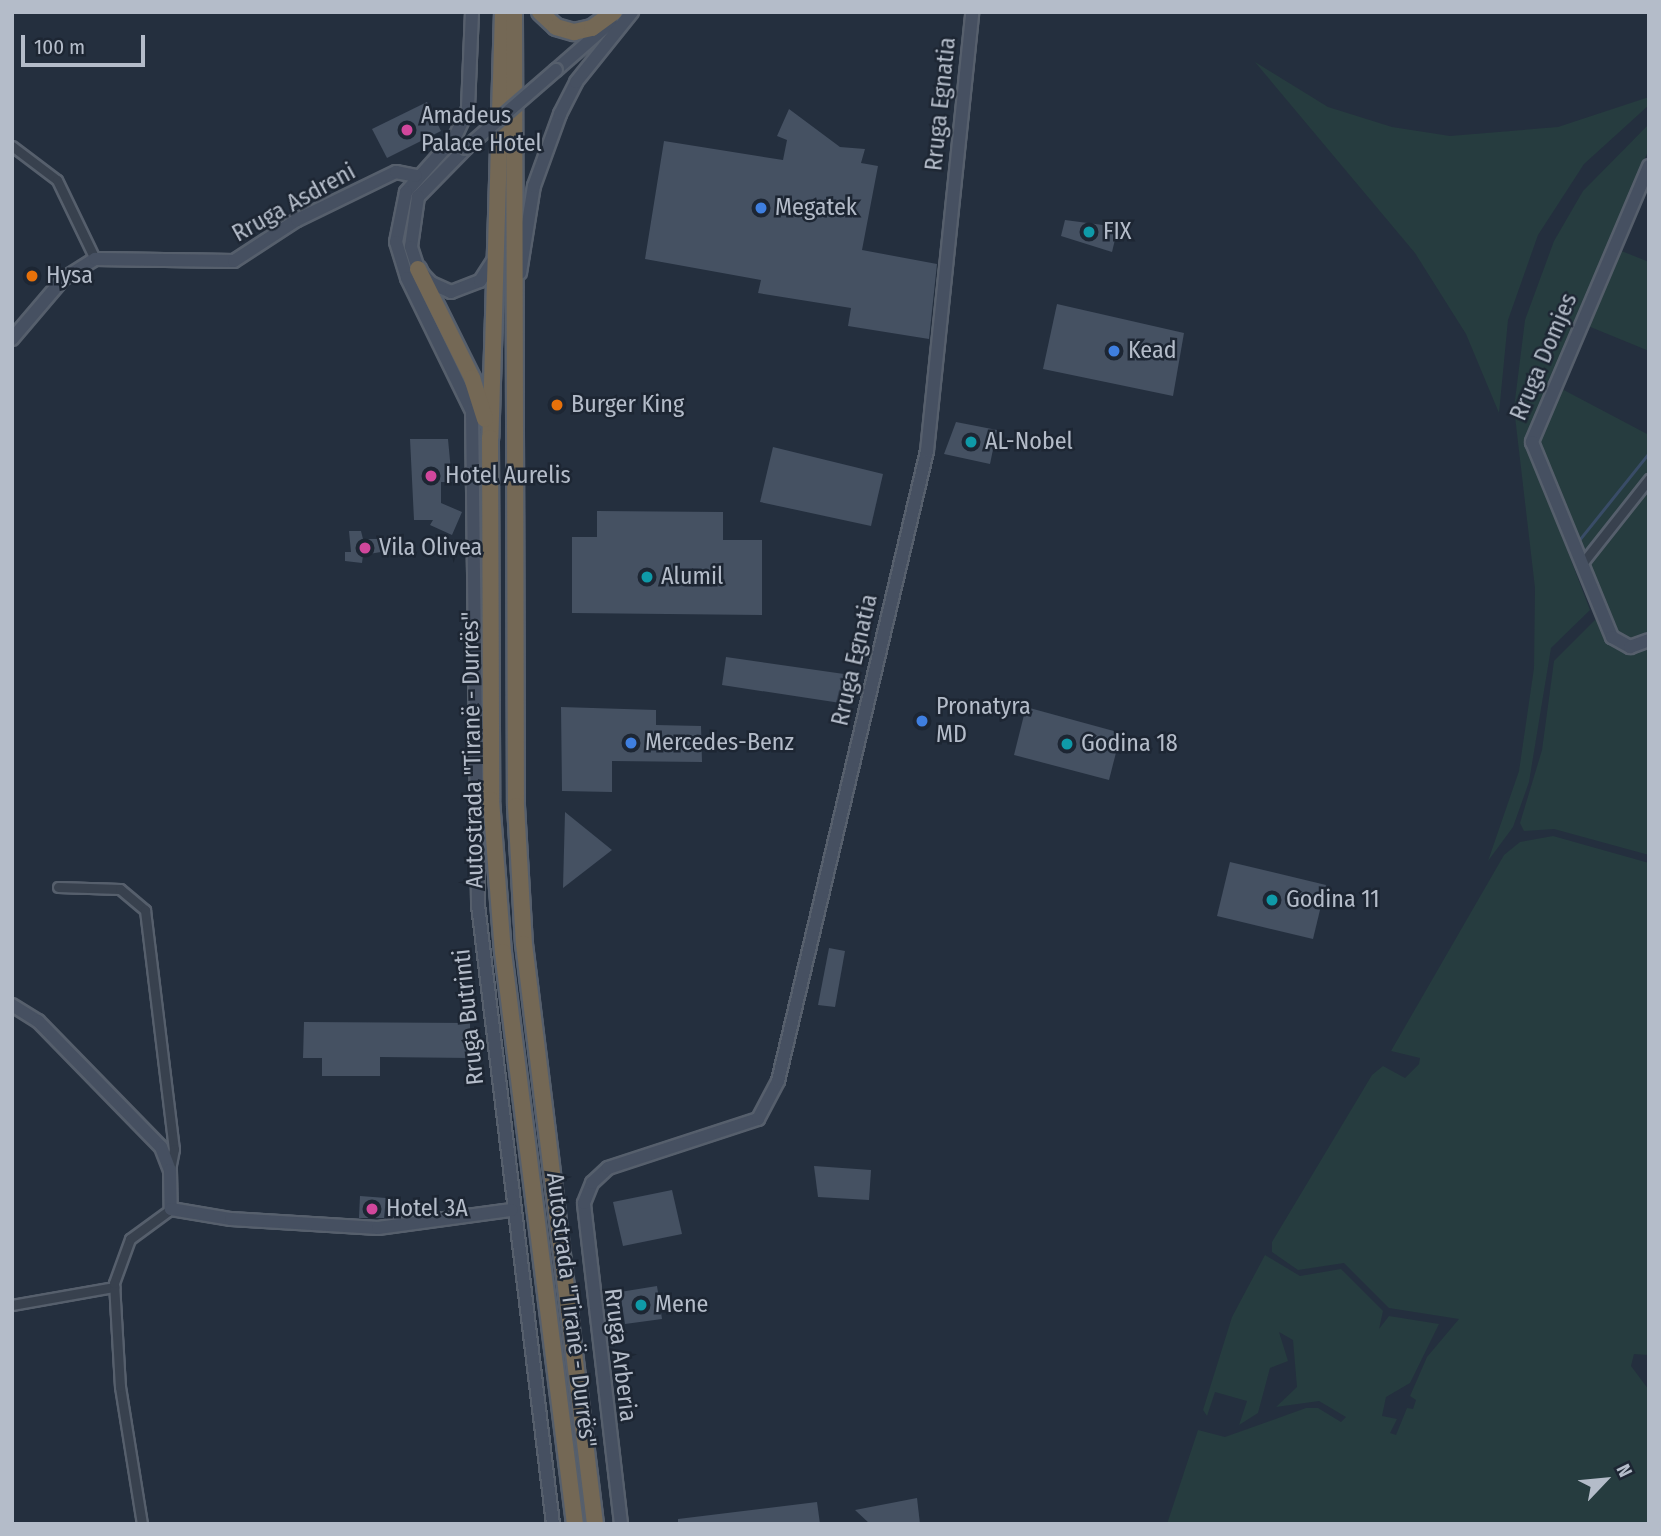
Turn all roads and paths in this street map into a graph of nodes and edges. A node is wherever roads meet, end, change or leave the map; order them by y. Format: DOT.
graph roads {
  1 [pos="472,12"];
  2 [pos="503,12"];
  3 [pos="514,12"];
  4 [pos="540,12"];
  5 [pos="614,12"];
  6 [pos="622,12"];
  7 [pos="632,12"];
  8 [pos="972,12"];
  9 [pos="12,145"];
  10 [pos="1649,166"];
  11 [pos="416,177"];
  12 [pos="95,259"];
  13 [pos="494,260"];
  14 [pos="418,269"];
  15 [pos="515,294"];
  16 [pos="12,339"];
  17 [pos="477,409"];
  18 [pos="490,438"];
  19 [pos="1649,479"];
  20 [pos="1580,567"];
  21 [pos="1649,640"];
  22 [pos="58,887"];
  23 [pos="12,1005"];
  24 [pos="170,1170"];
  25 [pos="586,1192"];
  26 [pos="172,1209"];
  27 [pos="512,1210"];
  28 [pos="114,1287"];
  29 [pos="12,1306"];
  30 [pos="142,1524"];
  31 [pos="553,1524"];
  32 [pos="575,1524"];
  33 [pos="594,1524"];
  34 [pos="621,1524"];
  1 -- 11 [label="main road"];
  2 -- 13 [label="highway, Autostrada \"Tiranë - Durrës\""];
  3 -- 15 [label="highway, Autostrada \"Tiranë - Durrës\""];
  4 -- 5 [label="highway"];
  6 -- 14 [label="main road, bridge"];
  7 -- 15 [label="main road"];
  8 -- 25 [label="main road, Rruga Egnatia"];
  9 -- 12 [label="street"];
  10 -- 20 [label="main road, Rruga Domjes"];
  11 -- 12 [label="main road, Rruga Asdreni"];
  11 -- 17 [label="main road"];
  12 -- 16 [label="main road"];
  13 -- 14 [label="main road"];
  13 -- 18 [label="highway, Autostrada \"Tiranë - Durrës\""];
  14 -- 17 [label="highway"];
  15 -- 33 [label="highway, Autostrada \"Tiranë - Durrës\""];
  17 -- 18 [label="highway"];
  17 -- 27 [label="main road, Rruga Butrinti"];
  18 -- 32 [label="highway, Autostrada \"Tiranë - Durrës\""];
  19 -- 20 [label="street"];
  20 -- 21 [label="main road, Rruga Domjes"];
  22 -- 24 [label="street"];
  23 -- 24 [label="main road"];
  24 -- 26 [label="main road"];
  25 -- 34 [label="main road, Rruga Arberia"];
  26 -- 27 [label="main road"];
  26 -- 28 [label="street"];
  27 -- 31 [label="main road, Rruga Butrinti"];
  28 -- 29 [label="street"];
  28 -- 30 [label="street"];
}
